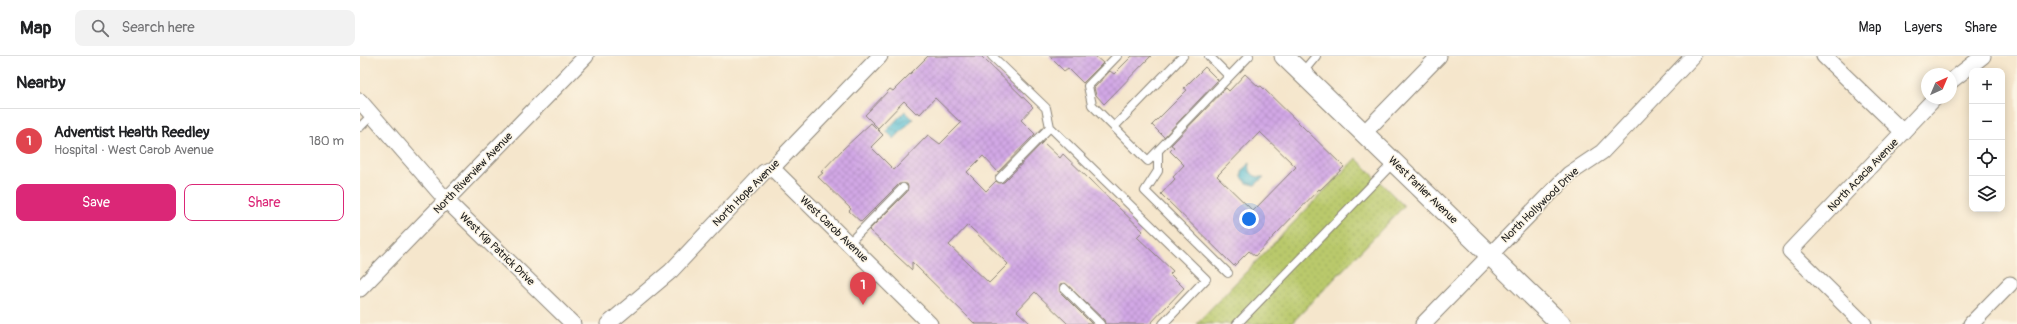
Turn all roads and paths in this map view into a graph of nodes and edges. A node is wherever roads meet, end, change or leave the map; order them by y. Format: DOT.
graph roads {
  1 [pos="586,56"];
  2 [pos="880,56"];
  3 [pos="992,56"];
  4 [pos="1117,56"];
  5 [pos="1183,56"];
  6 [pos="1209,56"];
  7 [pos="1249,56"];
  8 [pos="1284,56"];
  9 [pos="1316,56"];
  10 [pos="1438,56"];
  11 [pos="1693,56"];
  12 [pos="1824,56"];
  13 [pos="1983,56"];
  14 [pos="1302,73"];
  15 [pos="1229,76"];
  16 [pos="1957,76"];
  17 [pos="360,101"];
  18 [pos="1929,104"];
  19 [pos="373,114"];
  20 [pos="360,127"];
  21 [pos="1050,127"];
  22 [pos="1114,127"];
  23 [pos="1903,132"];
  24 [pos="1364,133"];
  25 [pos="1158,151"];
  26 [pos="1148,161"];
  27 [pos="1394,162"];
  28 [pos="772,168"];
  29 [pos="1158,171"];
  30 [pos="1000,178"];
  31 [pos="903,188"];
  32 [pos="446,200"];
  33 [pos="848,244"];
  34 [pos="1490,254"];
  35 [pos="1228,273"];
  36 [pos="2010,284"];
  37 [pos="1064,288"];
  38 [pos="360,289"];
  39 [pos="573,324"];
  40 [pos="608,324"];
  41 [pos="930,324"];
  42 [pos="1100,324"];
  43 [pos="1163,324"];
  44 [pos="1237,324"];
  45 [pos="1423,324"];
  46 [pos="1561,324"];
  47 [pos="1864,324"];
  48 [pos="1972,324"];
  1 -- 32 [label="street, North Riverview Avenue"];
  2 -- 28 [label="street, North Hope Avenue"];
  3 -- 21 [label="lane"];
  4 -- 22 [label="lane"];
  5 -- 22 [label="lane"];
  6 -- 15 [label="lane"];
  7 -- 15 [label="lane"];
  8 -- 14 [label="street, West Parlier Avenue"];
  9 -- 14 [label="lane"];
  10 -- 24 [label="street"];
  11 -- 34 [label="street, North Hollywood Drive"];
  12 -- 23 [label="street"];
  13 -- 16 [label="street"];
  14 -- 24 [label="street, West Parlier Avenue"];
  15 -- 25 [label="lane"];
  17 -- 19 [label="street, West Kip Patrick Drive"];
  18 -- 23 [label="street, North Acacia Avenue"];
  19 -- 20 [label="lane"];
  19 -- 32 [label="street, West Kip Patrick Drive"];
  21 -- 30 [label="lane"];
  21 -- 43 [label="lane"];
  22 -- 26 [label="lane"];
  23 -- 47 [label="street, North Acacia Avenue"];
  24 -- 27 [label="street, West Parlier Avenue"];
  25 -- 26 [label="lane"];
  25 -- 29 [label="lane"];
  26 -- 29 [label="lane"];
  27 -- 34 [label="street, West Parlier Avenue"];
  27 -- 44 [label="lane"];
  28 -- 33 [label="street, West Carob Avenue"];
  28 -- 40 [label="street, North Hope Avenue"];
  29 -- 35 [label="lane"];
  31 -- 33 [label="lane"];
  32 -- 38 [label="street, North Riverview Avenue"];
  32 -- 39 [label="street, West Kip Patrick Drive"];
  33 -- 41 [label="street, West Carob Avenue"];
  34 -- 45 [label="street, North Hollywood Drive"];
  34 -- 46 [label="street, West Parlier Avenue"];
  36 -- 48 [label="street"];
  37 -- 42 [label="lane"];
}
